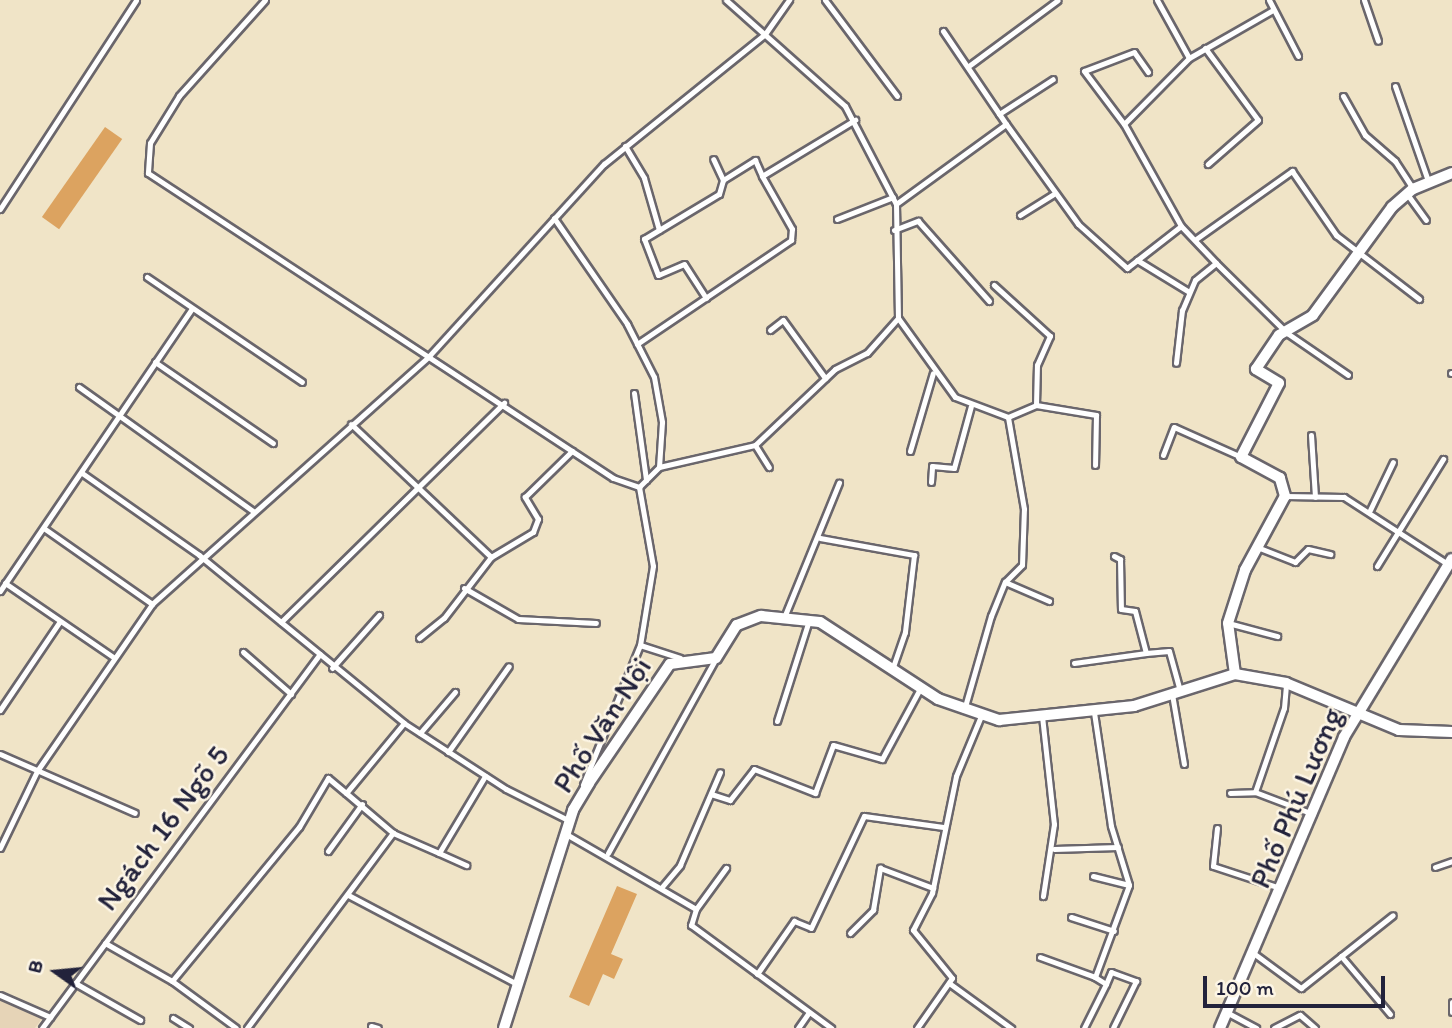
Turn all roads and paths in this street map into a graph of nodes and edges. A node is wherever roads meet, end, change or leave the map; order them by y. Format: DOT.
graph roads {
  1 [pos="135,0"];
  2 [pos="265,0"];
  3 [pos="726,0"];
  4 [pos="789,0"];
  5 [pos="825,0"];
  6 [pos="1157,0"];
  7 [pos="1364,0"];
  8 [pos="1055,1"];
  9 [pos="1271,1"];
  10 [pos="1271,10"];
  11 [pos="943,31"];
  12 [pos="765,34"];
  13 [pos="1378,41"];
  14 [pos="1205,48"];
  15 [pos="1297,55"];
  16 [pos="1189,58"];
  17 [pos="970,65"];
  18 [pos="1148,72"];
  19 [pos="1054,79"];
  20 [pos="1395,86"];
  21 [pos="897,96"];
  22 [pos="1343,96"];
  23 [pos="999,114"];
  24 [pos="855,120"];
  25 [pos="1006,124"];
  26 [pos="1124,124"];
  27 [pos="625,146"];
  28 [pos="713,159"];
  29 [pos="1208,164"];
  30 [pos="1452,173"];
  31 [pos="762,176"];
  32 [pos="723,180"];
  33 [pos="1428,181"];
  34 [pos="1410,191"];
  35 [pos="1053,194"];
  36 [pos="894,200"];
  37 [pos="0,209"];
  38 [pos="1020,215"];
  39 [pos="554,218"];
  40 [pos="837,219"];
  41 [pos="1426,220"];
  42 [pos="1181,226"];
  43 [pos="894,229"];
  44 [pos="659,230"];
  45 [pos="1196,239"];
  46 [pos="1357,254"];
  47 [pos="1137,260"];
  48 [pos="1216,263"];
  49 [pos="147,277"];
  50 [pos="994,285"];
  51 [pos="1189,292"];
  52 [pos="706,298"];
  53 [pos="1419,299"];
  54 [pos="989,301"];
  55 [pos="192,309"];
  56 [pos="898,318"];
  57 [pos="770,330"];
  58 [pos="1287,333"];
  59 [pos="637,344"];
  60 [pos="429,356"];
  61 [pos="155,362"];
  62 [pos="1176,363"];
  63 [pos="933,373"];
  64 [pos="1348,374"];
  65 [pos="825,378"];
  66 [pos="302,382"];
  67 [pos="79,387"];
  68 [pos="634,393"];
  69 [pos="504,403"];
  70 [pos="1036,405"];
  71 [pos="971,406"];
  72 [pos="118,417"];
  73 [pos="1008,417"];
  74 [pos="351,424"];
  75 [pos="1311,435"];
  76 [pos="273,443"];
  77 [pos="755,445"];
  78 [pos="572,451"];
  79 [pos="911,451"];
  80 [pos="1163,455"];
  81 [pos="1241,457"];
  82 [pos="1443,459"];
  83 [pos="1393,462"];
  84 [pos="1095,465"];
  85 [pos="659,467"];
  86 [pos="769,467"];
  87 [pos="82,473"];
  88 [pos="646,480"];
  89 [pos="839,482"];
  90 [pos="931,482"];
  91 [pos="418,486"];
  92 [pos="639,487"];
  93 [pos="1285,496"];
  94 [pos="1315,497"];
  95 [pos="1370,510"];
  96 [pos="253,511"];
  97 [pos="1395,527"];
  98 [pos="45,529"];
  99 [pos="820,538"];
  100 [pos="1257,547"];
  101 [pos="1330,554"];
  102 [pos="199,555"];
  103 [pos="1114,556"];
  104 [pos="491,557"];
  105 [pos="1450,562"];
  106 [pos="1377,566"];
  107 [pos="1005,582"];
  108 [pos="5,583"];
  109 [pos="464,588"];
  110 [pos="0,592"];
  111 [pos="1049,601"];
  112 [pos="152,604"];
  113 [pos="379,615"];
  114 [pos="785,615"];
  115 [pos="809,620"];
  116 [pos="60,621"];
  117 [pos="281,622"];
  118 [pos="596,623"];
  119 [pos="1228,623"];
  120 [pos="1277,636"];
  121 [pos="419,638"];
  122 [pos="640,645"];
  123 [pos="243,652"];
  124 [pos="1146,653"];
  125 [pos="320,654"];
  126 [pos="114,657"];
  127 [pos="680,658"];
  128 [pos="716,658"];
  129 [pos="1074,663"];
  130 [pos="509,666"];
  131 [pos="893,667"];
  132 [pos="332,668"];
  133 [pos="1235,674"];
  134 [pos="1286,683"];
  135 [pos="921,687"];
  136 [pos="455,692"];
  137 [pos="1176,693"];
  138 [pos="290,694"];
  139 [pos="0,710"];
  140 [pos="1094,712"];
  141 [pos="963,713"];
  142 [pos="1358,715"];
  143 [pos="981,716"];
  144 [pos="1042,716"];
  145 [pos="776,721"];
  146 [pos="404,723"];
  147 [pos="1452,732"];
  148 [pos="420,733"];
  149 [pos="448,752"];
  150 [pos="0,754"];
  151 [pos="1184,764"];
  152 [pos="37,771"];
  153 [pos="720,772"];
  154 [pos="485,776"];
  155 [pos="1255,792"];
  156 [pos="346,793"];
  157 [pos="1230,793"];
  158 [pos="711,794"];
  159 [pos="362,804"];
  160 [pos="135,813"];
  161 [pos="1313,814"];
  162 [pos="572,815"];
  163 [pos="943,827"];
  164 [pos="1217,828"];
  165 [pos="393,833"];
  166 [pos="566,834"];
  167 [pos="1118,847"];
  168 [pos="0,848"];
  169 [pos="1054,849"];
  170 [pos="328,850"];
  171 [pos="439,853"];
  172 [pos="608,853"];
  173 [pos="1452,860"];
  174 [pos="466,865"];
  175 [pos="1435,867"];
  176 [pos="726,868"];
  177 [pos="1093,876"];
  178 [pos="1129,885"];
  179 [pos="662,888"];
  180 [pos="933,888"];
  181 [pos="1283,889"];
  182 [pos="348,895"];
  183 [pos="1043,896"];
  184 [pos="696,909"];
  185 [pos="1393,915"];
  186 [pos="1071,917"];
  187 [pos="1114,930"];
  188 [pos="850,933"];
  189 [pos="105,943"];
  190 [pos="1256,955"];
  191 [pos="1341,956"];
  192 [pos="1040,957"];
  193 [pos="757,974"];
  194 [pos="1094,977"];
  195 [pos="173,981"];
  196 [pos="949,982"];
  197 [pos="75,983"];
  198 [pos="515,983"];
  199 [pos="1106,984"];
  200 [pos="0,995"];
  201 [pos="1452,1002"];
  202 [pos="809,1012"];
  203 [pos="1452,1012"];
  204 [pos="1228,1013"];
  205 [pos="1390,1013"];
  206 [pos="50,1017"];
  207 [pos="173,1018"];
  208 [pos="140,1020"];
  209 [pos="42,1028"];
  210 [pos="189,1028"];
  211 [pos="236,1028"];
  212 [pos="247,1028"];
  213 [pos="504,1028"];
  214 [pos="798,1028"];
  215 [pos="831,1028"];
  216 [pos="917,1028"];
  217 [pos="1011,1028"];
  218 [pos="1084,1028"];
  219 [pos="1113,1028"];
  220 [pos="1220,1028"];
  221 [pos="1255,1028"];
  222 [pos="1274,1028"];
  223 [pos="1315,1028"];
  1 -- 37 [label="lane"];
  2 -- 60 [label="lane"];
  3 -- 12 [label="lane"];
  4 -- 12 [label="lane"];
  5 -- 21 [label="lane"];
  6 -- 16 [label="lane"];
  7 -- 13 [label="lane"];
  8 -- 17 [label="lane"];
  9 -- 10 [label="lane"];
  10 -- 14 [label="lane"];
  10 -- 15 [label="lane"];
  11 -- 17 [label="lane"];
  12 -- 24 [label="lane"];
  12 -- 27 [label="lane"];
  14 -- 16 [label="lane"];
  14 -- 29 [label="lane"];
  16 -- 26 [label="lane"];
  17 -- 23 [label="lane"];
  18 -- 26 [label="lane"];
  19 -- 23 [label="lane"];
  20 -- 33 [label="lane"];
  22 -- 34 [label="lane"];
  23 -- 25 [label="lane"];
  24 -- 31 [label="lane"];
  24 -- 36 [label="lane"];
  25 -- 35 [label="lane"];
  25 -- 36 [label="lane"];
  26 -- 42 [label="lane"];
  27 -- 39 [label="lane"];
  27 -- 44 [label="lane"];
  28 -- 32 [label="lane"];
  30 -- 33 [label="street"];
  31 -- 32 [label="lane"];
  31 -- 52 [label="lane"];
  32 -- 44 [label="lane"];
  33 -- 34 [label="street"];
  34 -- 41 [label="lane"];
  34 -- 46 [label="street"];
  35 -- 38 [label="lane"];
  35 -- 47 [label="lane"];
  36 -- 40 [label="lane"];
  36 -- 43 [label="lane"];
  39 -- 59 [label="lane"];
  39 -- 60 [label="lane"];
  42 -- 45 [label="lane"];
  42 -- 47 [label="lane"];
  43 -- 54 [label="lane"];
  43 -- 56 [label="lane"];
  44 -- 52 [label="lane"];
  45 -- 46 [label="lane"];
  45 -- 48 [label="lane"];
  46 -- 53 [label="lane"];
  46 -- 58 [label="street"];
  47 -- 51 [label="lane"];
  48 -- 51 [label="lane"];
  48 -- 58 [label="lane"];
  49 -- 55 [label="lane"];
  50 -- 70 [label="lane"];
  51 -- 62 [label="lane"];
  52 -- 59 [label="lane"];
  55 -- 61 [label="lane"];
  55 -- 66 [label="lane"];
  56 -- 63 [label="lane"];
  56 -- 65 [label="lane"];
  57 -- 65 [label="lane"];
  58 -- 64 [label="lane"];
  58 -- 81 [label="street"];
  59 -- 85 [label="lane"];
  60 -- 69 [label="lane"];
  60 -- 74 [label="lane"];
  61 -- 72 [label="lane"];
  61 -- 76 [label="lane"];
  63 -- 71 [label="lane"];
  63 -- 79 [label="lane"];
  65 -- 77 [label="lane"];
  67 -- 72 [label="lane"];
  68 -- 88 [label="lane"];
  69 -- 78 [label="lane"];
  69 -- 91 [label="lane"];
  70 -- 73 [label="lane"];
  70 -- 84 [label="lane"];
  71 -- 73 [label="lane"];
  71 -- 90 [label="lane"];
  72 -- 87 [label="lane"];
  72 -- 96 [label="lane"];
  73 -- 107 [label="lane"];
  74 -- 91 [label="lane"];
  74 -- 96 [label="lane"];
  75 -- 94 [label="lane"];
  77 -- 85 [label="lane"];
  77 -- 86 [label="lane"];
  78 -- 92 [label="lane"];
  78 -- 104 [label="lane"];
  80 -- 81 [label="lane"];
  81 -- 93 [label="street"];
  82 -- 97 [label="lane"];
  83 -- 95 [label="lane"];
  85 -- 88 [label="lane"];
  87 -- 98 [label="lane"];
  87 -- 102 [label="lane"];
  88 -- 92 [label="lane"];
  89 -- 99 [label="lane"];
  91 -- 104 [label="lane"];
  91 -- 117 [label="lane"];
  92 -- 122 [label="lane"];
  93 -- 94 [label="lane"];
  93 -- 100 [label="street"];
  94 -- 95 [label="lane"];
  95 -- 97 [label="lane"];
  96 -- 102 [label="lane"];
  97 -- 105 [label="lane"];
  97 -- 106 [label="lane"];
  98 -- 108 [label="lane"];
  98 -- 112 [label="lane"];
  99 -- 114 [label="lane"];
  99 -- 131 [label="lane"];
  100 -- 101 [label="lane"];
  100 -- 119 [label="street"];
  102 -- 112 [label="lane"];
  102 -- 117 [label="lane"];
  103 -- 124 [label="lane"];
  104 -- 109 [label="lane"];
  105 -- 142 [label="street, Phố Phú Lương"];
  107 -- 111 [label="lane"];
  107 -- 141 [label="lane"];
  108 -- 110 [label="lane"];
  108 -- 116 [label="lane"];
  109 -- 118 [label="lane"];
  109 -- 121 [label="lane"];
  112 -- 126 [label="lane"];
  113 -- 132 [label="lane"];
  114 -- 115 [label="street"];
  114 -- 128 [label="street"];
  115 -- 131 [label="street"];
  115 -- 145 [label="lane"];
  116 -- 126 [label="lane"];
  116 -- 139 [label="lane"];
  117 -- 125 [label="lane"];
  119 -- 120 [label="lane"];
  119 -- 133 [label="street"];
  122 -- 127 [label="lane"];
  122 -- 162 [label="lane"];
  123 -- 138 [label="lane"];
  124 -- 129 [label="lane"];
  124 -- 137 [label="lane"];
  125 -- 132 [label="lane"];
  125 -- 138 [label="lane, Ngách 16 Ngõ 5"];
  126 -- 152 [label="lane"];
  127 -- 128 [label="street, Phố Văn Nội"];
  127 -- 162 [label="street, Phố Văn Nội"];
  128 -- 172 [label="lane"];
  130 -- 149 [label="lane"];
  131 -- 135 [label="street"];
  132 -- 146 [label="lane"];
  133 -- 134 [label="street"];
  133 -- 137 [label="street"];
  134 -- 142 [label="street"];
  134 -- 155 [label="lane"];
  135 -- 141 [label="street"];
  135 -- 158 [label="lane"];
  136 -- 148 [label="lane"];
  137 -- 140 [label="street"];
  137 -- 151 [label="lane"];
  138 -- 189 [label="lane, Ngách 16 Ngõ 5"];
  140 -- 144 [label="street"];
  140 -- 167 [label="lane"];
  141 -- 143 [label="street"];
  142 -- 147 [label="street"];
  142 -- 161 [label="street, Phố Phú Lương"];
  143 -- 144 [label="street"];
  143 -- 163 [label="lane"];
  144 -- 169 [label="lane"];
  146 -- 148 [label="lane"];
  146 -- 156 [label="lane"];
  148 -- 149 [label="lane"];
  149 -- 154 [label="lane"];
  150 -- 152 [label="lane"];
  152 -- 160 [label="lane"];
  152 -- 168 [label="lane"];
  153 -- 158 [label="lane"];
  154 -- 162 [label="lane"];
  154 -- 171 [label="lane"];
  155 -- 157 [label="lane"];
  155 -- 161 [label="lane"];
  156 -- 159 [label="lane"];
  156 -- 195 [label="lane"];
  158 -- 179 [label="lane"];
  159 -- 165 [label="lane"];
  159 -- 170 [label="lane"];
  161 -- 181 [label="street, Phố Phú Lương"];
  162 -- 166 [label="street, Phố Văn Nội"];
  163 -- 180 [label="lane"];
  163 -- 193 [label="lane"];
  164 -- 181 [label="lane"];
  165 -- 171 [label="lane"];
  165 -- 182 [label="lane"];
  166 -- 172 [label="lane"];
  166 -- 213 [label="street, Phố Văn Nội"];
  167 -- 169 [label="lane"];
  167 -- 178 [label="lane"];
  169 -- 183 [label="lane"];
  171 -- 174 [label="lane"];
  172 -- 179 [label="lane"];
  173 -- 175 [label="lane"];
  176 -- 184 [label="lane"];
  177 -- 178 [label="lane"];
  178 -- 187 [label="lane"];
  179 -- 184 [label="lane"];
  180 -- 188 [label="lane"];
  180 -- 196 [label="lane"];
  181 -- 190 [label="street, Phố Phú Lương"];
  182 -- 198 [label="lane"];
  182 -- 212 [label="lane"];
  184 -- 193 [label="lane"];
  185 -- 191 [label="lane"];
  186 -- 187 [label="lane"];
  187 -- 194 [label="lane"];
  189 -- 195 [label="lane"];
  189 -- 197 [label="lane, Ngách 16 Ngõ 5"];
  190 -- 191 [label="lane"];
  190 -- 204 [label="street, Phố Phú Lương"];
  191 -- 205 [label="lane"];
  192 -- 194 [label="lane"];
  193 -- 202 [label="lane"];
  194 -- 199 [label="lane"];
  195 -- 211 [label="lane"];
  196 -- 216 [label="lane"];
  196 -- 217 [label="lane"];
  197 -- 206 [label="lane, Ngách 16 Ngõ 5"];
  197 -- 208 [label="lane"];
  199 -- 218 [label="lane"];
  199 -- 219 [label="lane"];
  200 -- 206 [label="lane"];
  201 -- 203 [label="lane"];
  202 -- 214 [label="lane"];
  202 -- 215 [label="lane"];
  204 -- 220 [label="street, Phố Phú Lương"];
  204 -- 221 [label="lane"];
  206 -- 209 [label="lane, Ngách 16 Ngõ 5"];
  207 -- 210 [label="lane"];
  222 -- 223 [label="lane"];
}
